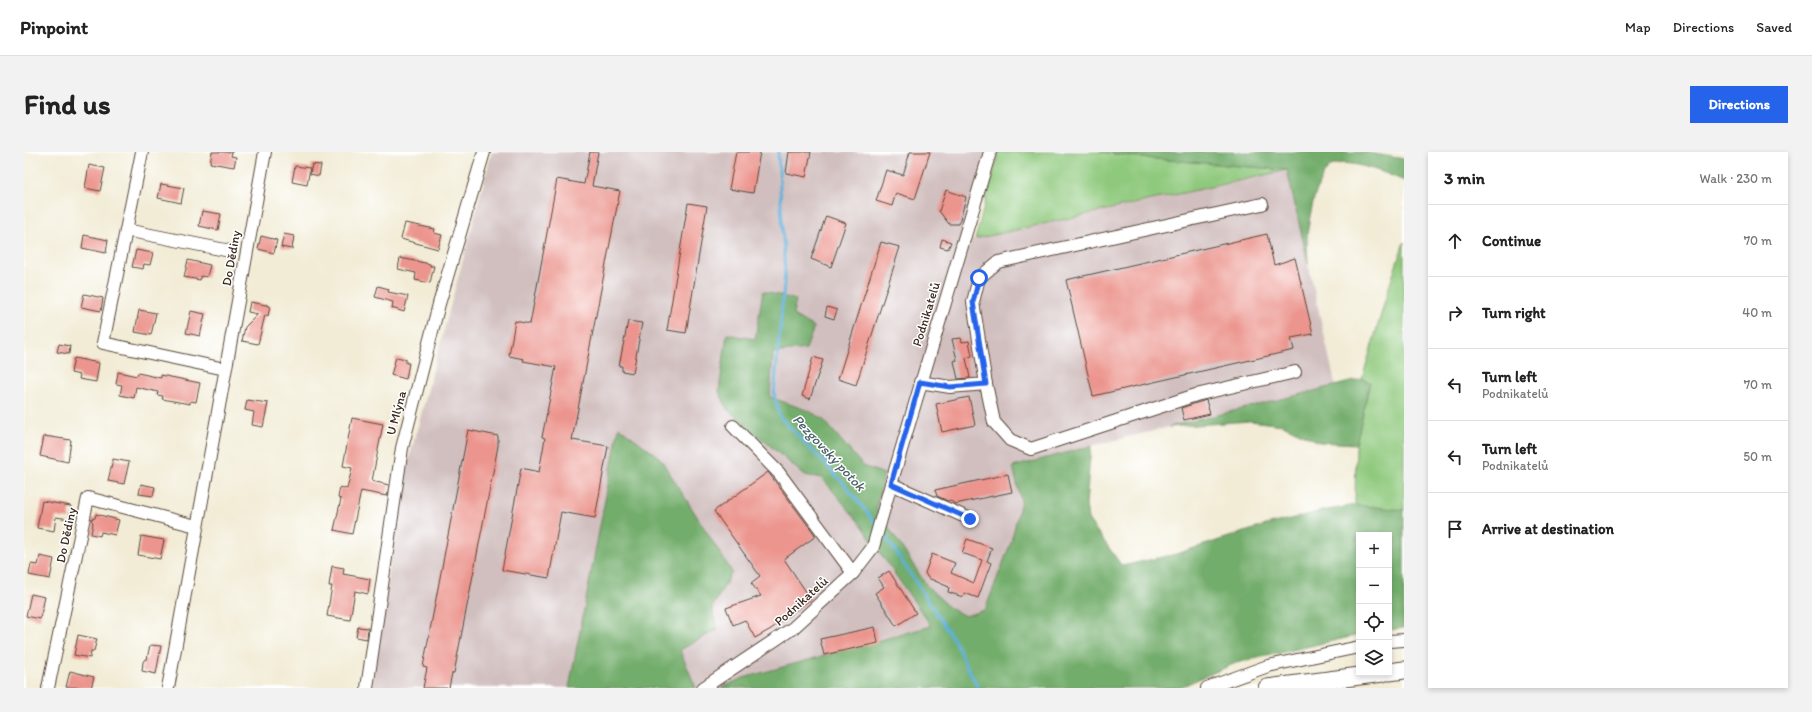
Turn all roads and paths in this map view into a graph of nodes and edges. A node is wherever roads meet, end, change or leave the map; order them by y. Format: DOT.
graph roads {
  1 [pos="142,152"];
  2 [pos="265,152"];
  3 [pos="484,152"];
  4 [pos="990,152"];
  5 [pos="1262,204"];
  6 [pos="126,230"];
  7 [pos="230,251"];
  8 [pos="225,369"];
  9 [pos="1295,372"];
  10 [pos="920,382"];
  11 [pos="986,384"];
  12 [pos="733,426"];
  13 [pos="891,484"];
  14 [pos="970,519"];
  15 [pos="196,526"];
  16 [pos="853,573"];
  17 [pos="1404,640"];
  18 [pos="1392,641"];
  19 [pos="1356,648"];
  20 [pos="1404,670"];
  21 [pos="1392,672"];
  22 [pos="1361,676"];
  23 [pos="48,688"];
  24 [pos="168,688"];
  25 [pos="367,688"];
  26 [pos="703,688"];
  27 [pos="1207,688"];
  28 [pos="1267,688"];
  1 -- 6 [label="street"];
  2 -- 8 [label="street, Do Dědiny"];
  3 -- 25 [label="street, U Mlýna"];
  4 -- 10 [label="street, Podnikatelů"];
  5 -- 11 [label="street"];
  6 -- 7 [label="street, Do Dědiny"];
  6 -- 8 [label="street"];
  8 -- 15 [label="street, Do Dědiny"];
  9 -- 11 [label="street"];
  10 -- 11 [label="street"];
  10 -- 13 [label="street, Podnikatelů"];
  12 -- 16 [label="street"];
  13 -- 14 [label="street"];
  13 -- 16 [label="street, Podnikatelů"];
  15 -- 23 [label="street, Do Dědiny"];
  15 -- 24 [label="street, Do Dědiny"];
  16 -- 26 [label="street, Podnikatelů"];
  17 -- 18 [label="street"];
  19 -- 27 [label="street"];
  20 -- 21 [label="highway"];
  22 -- 28 [label="highway"];
}
